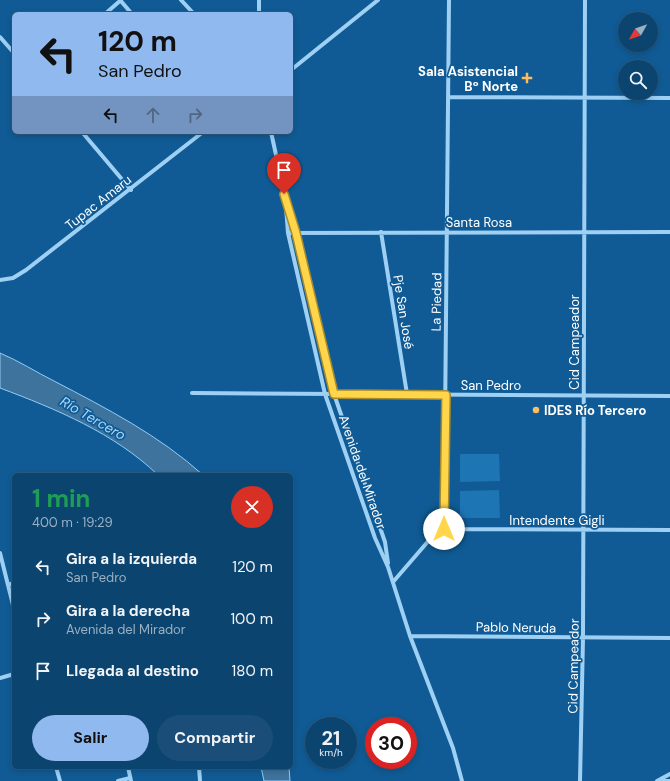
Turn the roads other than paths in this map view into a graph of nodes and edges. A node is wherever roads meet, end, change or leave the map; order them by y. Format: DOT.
graph roads {
  1 [pos="121,0"];
  2 [pos="181,0"];
  3 [pos="259,0"];
  4 [pos="378,0"];
  5 [pos="449,0"];
  6 [pos="585,0"];
  7 [pos="107,12"];
  8 [pos="130,12"];
  9 [pos="192,12"];
  10 [pos="259,12"];
  11 [pos="0,37"];
  12 [pos="12,51"];
  13 [pos="293,68"];
  14 [pos="448,98"];
  15 [pos="585,98"];
  16 [pos="670,98"];
  17 [pos="84,134"];
  18 [pos="201,134"];
  19 [pos="271,134"];
  20 [pos="131,190"];
  21 [pos="284,194"];
  22 [pos="382,232"];
  23 [pos="447,232"];
  24 [pos="585,232"];
  25 [pos="670,232"];
  26 [pos="288,233"];
  27 [pos="296,233"];
  28 [pos="0,280"];
  29 [pos="192,393"];
  30 [pos="325,394"];
  31 [pos="334,394"];
  32 [pos="407,394"];
  33 [pos="446,395"];
  34 [pos="584,396"];
  35 [pos="670,396"];
  36 [pos="444,529"];
  37 [pos="584,530"];
  38 [pos="670,530"];
  39 [pos="0,553"];
  40 [pos="388,567"];
  41 [pos="0,568"];
  42 [pos="5,572"];
  43 [pos="393,582"];
  44 [pos="12,584"];
  45 [pos="8,585"];
  46 [pos="12,596"];
  47 [pos="410,636"];
  48 [pos="584,638"];
  49 [pos="670,638"];
  50 [pos="12,675"];
  51 [pos="0,678"];
  52 [pos="57,769"];
  53 [pos="128,769"];
  54 [pos="199,769"];
  55 [pos="670,774"];
  56 [pos="131,779"];
  57 [pos="60,781"];
  58 [pos="118,781"];
  59 [pos="200,781"];
  60 [pos="462,781"];
  61 [pos="580,781"];
  62 [pos="658,781"];
  63 [pos="670,781"];
  1 -- 7 [label="street"];
  1 -- 8 [label="street"];
  2 -- 9 [label="street"];
  3 -- 10 [label="street"];
  4 -- 13 [label="street"];
  5 -- 14 [label="street, La Piedad"];
  6 -- 15 [label="street, Cid Campeador"];
  11 -- 12 [label="street"];
  14 -- 15 [label="street"];
  14 -- 23 [label="street, La Piedad"];
  15 -- 16 [label="street"];
  15 -- 24 [label="street, Cid Campeador"];
  17 -- 20 [label="street"];
  18 -- 20 [label="street, Tupac Amaru"];
  19 -- 21 [label="street, Avenida del Mirador"];
  20 -- 28 [label="street, Tupac Amaru"];
  21 -- 26 [label="street, Avenida del Mirador"];
  21 -- 27 [label="street, Avenida del Mirador"];
  22 -- 23 [label="street, Santa Rosa"];
  22 -- 27 [label="street, Santa Rosa"];
  22 -- 32 [label="street, Pje San José"];
  23 -- 24 [label="street, Santa Rosa"];
  23 -- 33 [label="street, La Piedad"];
  24 -- 25 [label="street, Santa Rosa"];
  24 -- 34 [label="street, Cid Campeador"];
  26 -- 27 [label="street, Santa Rosa"];
  26 -- 30 [label="street, Avenida del Mirador"];
  27 -- 31 [label="street, Avenida del Mirador"];
  29 -- 30 [label="street, San Pedro"];
  30 -- 31 [label="street, San Pedro"];
  30 -- 40 [label="street, Avenida del Mirador"];
  31 -- 32 [label="street, San Pedro"];
  31 -- 40 [label="street, Avenida del Mirador"];
  32 -- 33 [label="street, San Pedro"];
  33 -- 34 [label="street, San Pedro"];
  33 -- 36 [label="street, La Piedad"];
  34 -- 35 [label="street, San Pedro"];
  34 -- 37 [label="street, Cid Campeador"];
  36 -- 37 [label="street, Intendente Gigli"];
  36 -- 43 [label="street"];
  37 -- 38 [label="street, Intendente Gigli"];
  37 -- 48 [label="street, Cid Campeador"];
  39 -- 42 [label="street"];
  40 -- 43 [label="street, Avenida del Mirador"];
  41 -- 42 [label="street"];
  42 -- 45 [label="street"];
  43 -- 47 [label="street, Avenida del Mirador"];
  44 -- 45 [label="street"];
  45 -- 46 [label="street"];
  47 -- 48 [label="street, Pablo Neruda"];
  47 -- 60 [label="street, Avenida del Mirador"];
  48 -- 49 [label="street, Pablo Neruda"];
  48 -- 61 [label="street, Cid Campeador"];
  50 -- 51 [label="street"];
  52 -- 57 [label="street"];
  53 -- 56 [label="street"];
  54 -- 59 [label="street"];
  55 -- 62 [label="street"];
  56 -- 58 [label="street"];
  62 -- 63 [label="street"];
}
